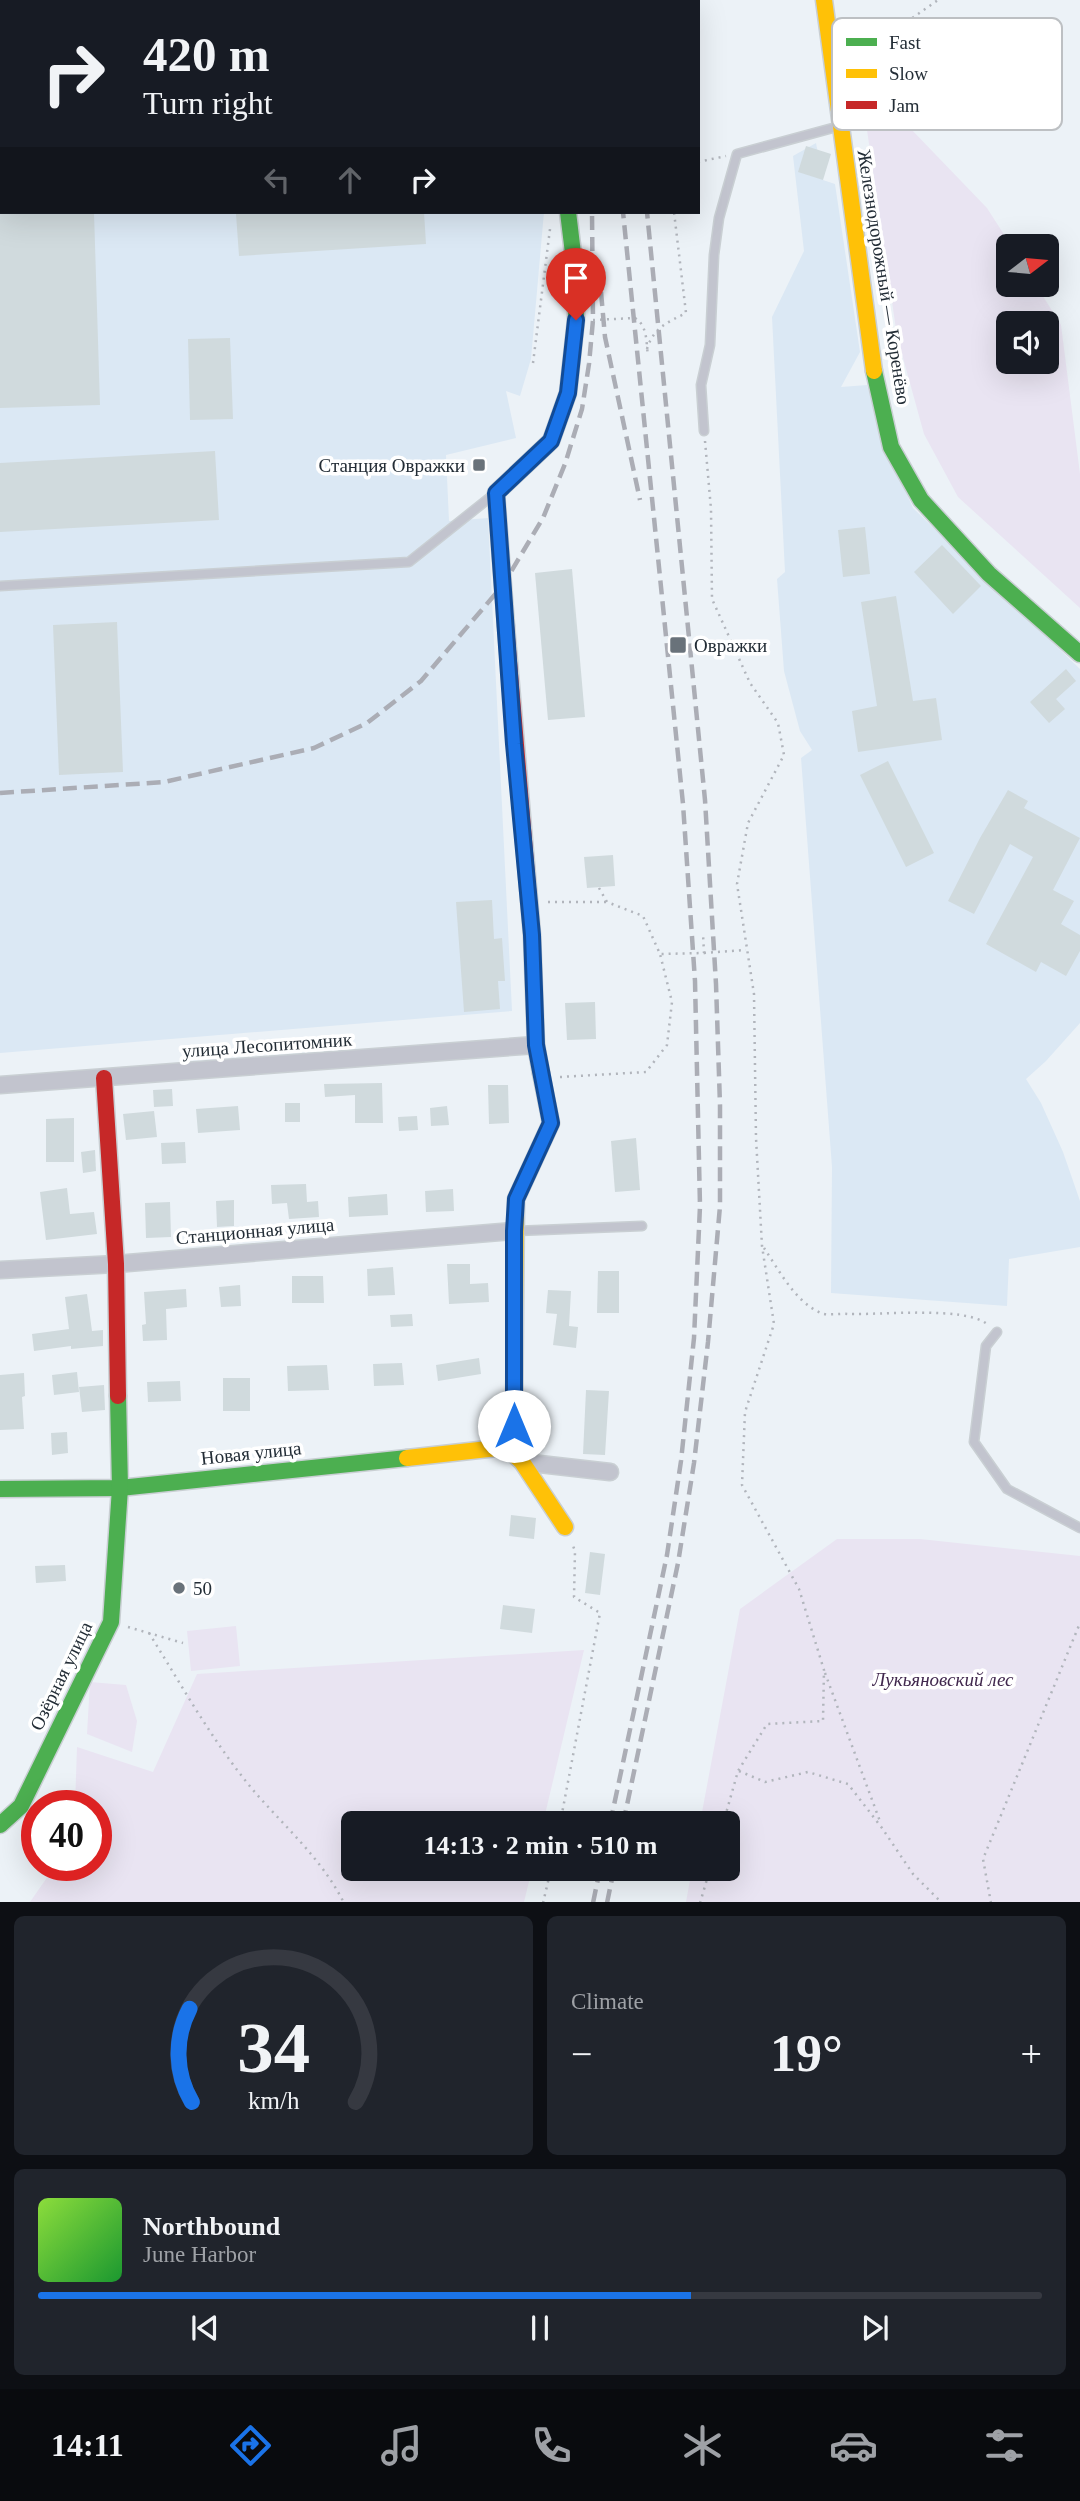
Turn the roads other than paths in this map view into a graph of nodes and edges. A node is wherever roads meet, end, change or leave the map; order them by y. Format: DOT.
graph roads {
  1 [pos="824,0"];
  2 [pos="832,64"];
  3 [pos="832,128"];
  4 [pos="841,130"];
  5 [pos="568,214"];
  6 [pos="704,431"];
  7 [pos="496,493"];
  8 [pos="0,586"];
  9 [pos="1080,654"];
  10 [pos="536,1045"];
  11 [pos="104,1078"];
  12 [pos="0,1085"];
  13 [pos="642,1226"];
  14 [pos="514,1231"];
  15 [pos="116,1264"];
  16 [pos="0,1270"];
  17 [pos="997,1332"];
  18 [pos="506,1447"];
  19 [pos="522,1462"];
  20 [pos="610,1472"];
  21 [pos="120,1488"];
  22 [pos="0,1489"];
  23 [pos="565,1527"];
  24 [pos="1080,1528"];
  25 [pos="0,1825"];
  1 -- 2 [label="street, Железнодорожный — Коренёво"];
  3 -- 6 [label="lane"];
  4 -- 9 [label="street, Железнодорожный — Коренёво"];
  5 -- 7 [label="street"];
  7 -- 8 [label="lane"];
  7 -- 10 [label="street"];
  10 -- 11 [label="street, улица Лесопитомник"];
  10 -- 14 [label="street"];
  11 -- 12 [label="street, улица Лесопитомник"];
  11 -- 15 [label="street, Озёрная улица"];
  13 -- 14 [label="lane"];
  14 -- 15 [label="street, Станционная улица"];
  14 -- 18 [label="street"];
  15 -- 16 [label="street, Станционная улица"];
  15 -- 21 [label="street, Озёрная улица"];
  17 -- 24 [label="lane"];
  18 -- 19 [label="street"];
  18 -- 21 [label="street, Новая улица"];
  19 -- 20 [label="street"];
  19 -- 23 [label="street"];
  21 -- 22 [label="street, Новая улица"];
  21 -- 25 [label="street, Озёрная улица"];
}
